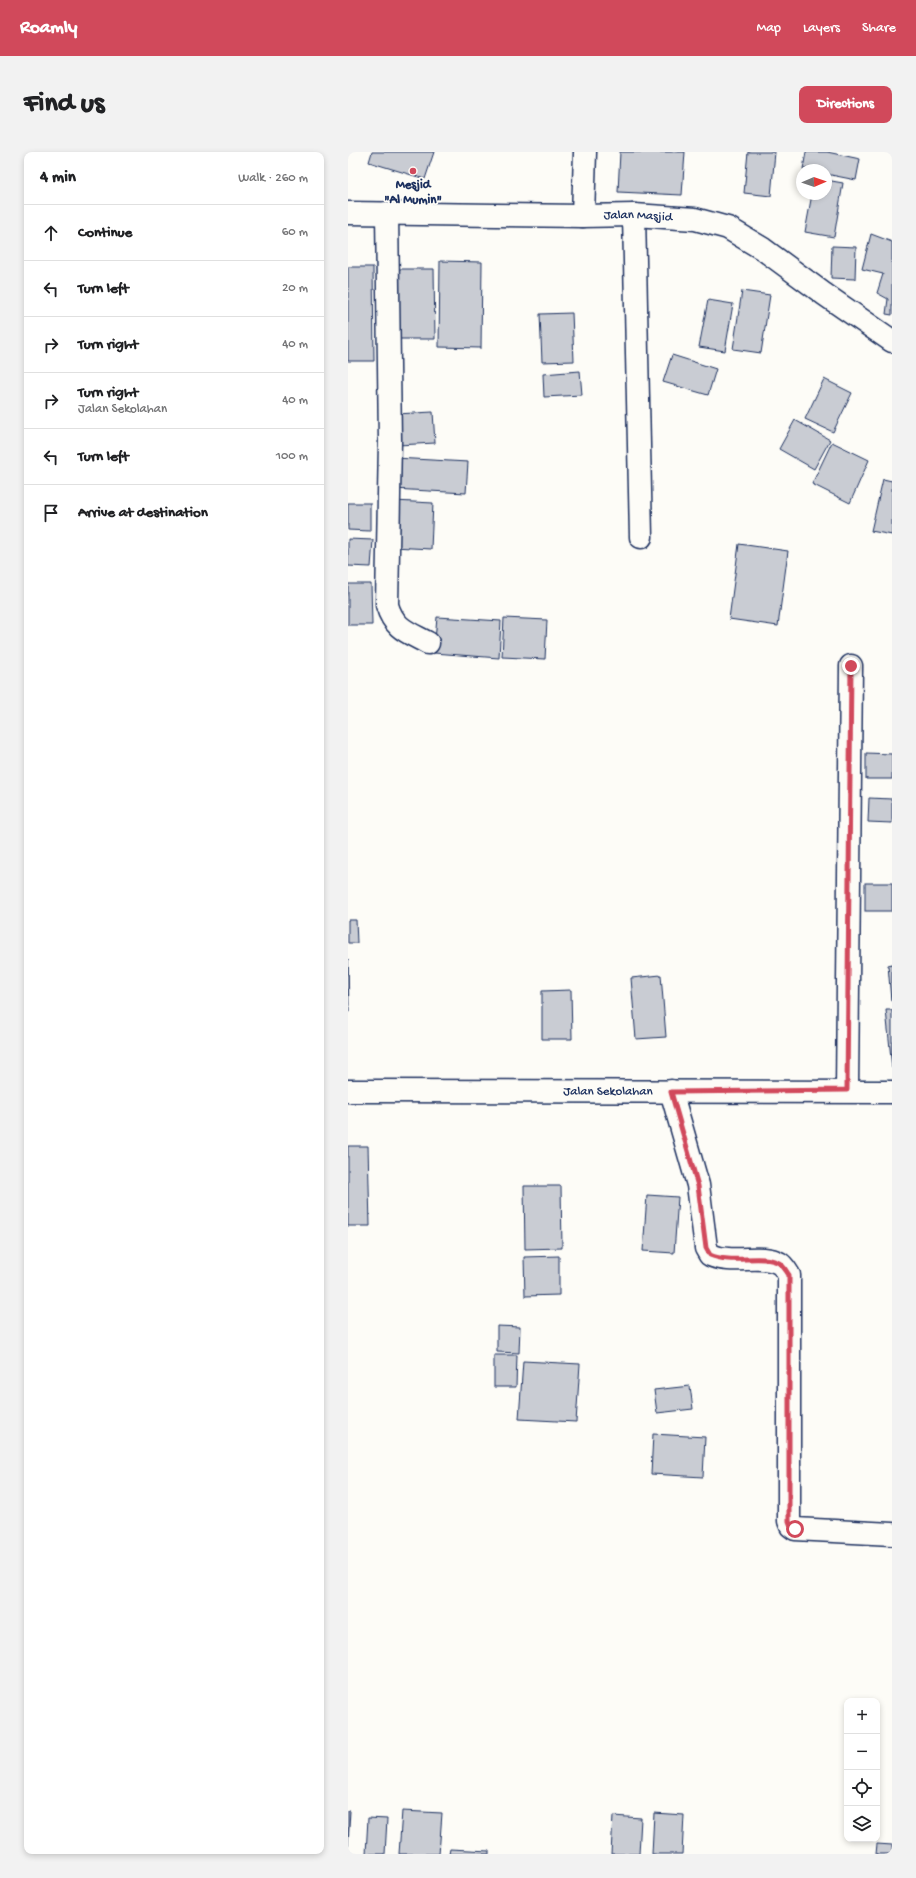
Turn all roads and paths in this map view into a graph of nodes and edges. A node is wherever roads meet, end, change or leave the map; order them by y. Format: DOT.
graph roads {
  1 [pos="585,152"];
  2 [pos="348,213"];
  3 [pos="387,213"];
  4 [pos="634,215"];
  5 [pos="583,216"];
  6 [pos="892,341"];
  7 [pos="640,537"];
  8 [pos="428,643"];
  9 [pos="851,666"];
  10 [pos="847,1090"];
  11 [pos="348,1091"];
  12 [pos="671,1092"];
  13 [pos="892,1092"];
  14 [pos="892,1534"];
  1 -- 5 [label="street"];
  2 -- 3 [label="street, Jalan Masjid"];
  3 -- 5 [label="street, Jalan Masjid"];
  3 -- 8 [label="street"];
  4 -- 5 [label="street, Jalan Masjid"];
  4 -- 6 [label="street, Jalan Masjid"];
  4 -- 7 [label="street"];
  9 -- 10 [label="street"];
  10 -- 12 [label="street, Jalan Sekolahan"];
  10 -- 13 [label="street, Jalan Sekolahan"];
  11 -- 12 [label="street, Jalan Sekolahan"];
  12 -- 14 [label="street"];
}
